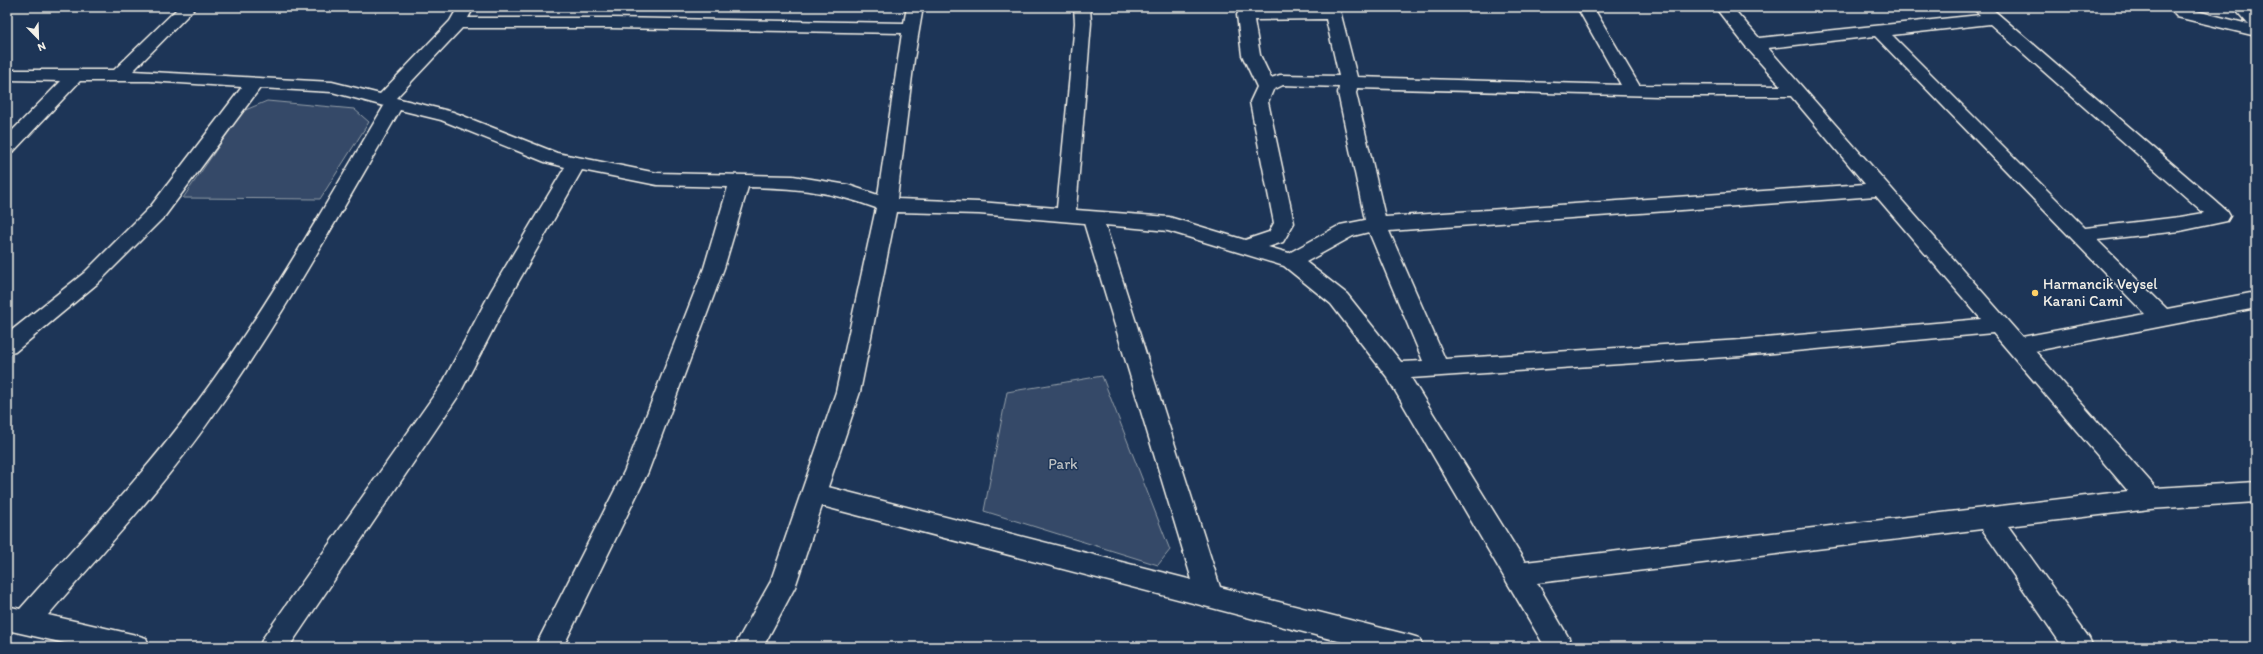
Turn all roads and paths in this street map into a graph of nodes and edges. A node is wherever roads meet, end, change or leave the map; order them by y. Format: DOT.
graph roads {
  1 [pos="188,7"];
  2 [pos="466,7"];
  3 [pos="621,7"];
  4 [pos="915,7"];
  5 [pos="1082,7"];
  6 [pos="1585,7"];
  7 [pos="1723,7"];
  8 [pos="2176,7"];
  9 [pos="2241,7"];
  10 [pos="1332,11"];
  11 [pos="1986,13"];
  12 [pos="457,23"];
  13 [pos="611,23"];
  14 [pos="2256,23"];
  15 [pos="911,28"];
  16 [pos="1879,31"];
  17 [pos="2256,31"];
  18 [pos="1754,44"];
  19 [pos="7,75"];
  20 [pos="76,75"];
  21 [pos="118,76"];
  22 [pos="1349,81"];
  23 [pos="255,82"];
  24 [pos="1266,87"];
  25 [pos="1633,90"];
  26 [pos="1794,90"];
  27 [pos="389,101"];
  28 [pos="7,147"];
  29 [pos="576,163"];
  30 [pos="740,181"];
  31 [pos="1880,189"];
  32 [pos="886,205"];
  33 [pos="1066,215"];
  34 [pos="1092,217"];
  35 [pos="1376,224"];
  36 [pos="2081,235"];
  37 [pos="1246,247"];
  38 [pos="1291,261"];
  39 [pos="2256,300"];
  40 [pos="2161,317"];
  41 [pos="1997,325"];
  42 [pos="7,346"];
  43 [pos="2017,346"];
  44 [pos="1437,368"];
  45 [pos="1395,371"];
  46 [pos="2256,492"];
  47 [pos="814,494"];
  48 [pos="2150,499"];
  49 [pos="1988,518"];
  50 [pos="1518,574"];
  51 [pos="1210,596"];
  52 [pos="16,620"];
  53 [pos="136,647"];
  54 [pos="273,647"];
  55 [pos="550,647"];
  56 [pos="748,647"];
  57 [pos="1409,647"];
  58 [pos="1560,647"];
  59 [pos="2079,647"];
  1 -- 21 [label="street"];
  2 -- 12 [label="street"];
  3 -- 13 [label="street"];
  4 -- 15 [label="street"];
  5 -- 33 [label="street"];
  6 -- 25 [label="street"];
  7 -- 18 [label="street"];
  8 -- 17 [label="street"];
  9 -- 14 [label="street"];
  10 -- 22 [label="street"];
  10 -- 24 [label="street"];
  11 -- 16 [label="street"];
  11 -- 36 [label="street"];
  12 -- 13 [label="street"];
  12 -- 27 [label="street"];
  13 -- 15 [label="street"];
  15 -- 32 [label="street"];
  16 -- 18 [label="street"];
  16 -- 36 [label="street"];
  18 -- 26 [label="street"];
  19 -- 20 [label="street"];
  20 -- 21 [label="street"];
  20 -- 28 [label="street"];
  21 -- 23 [label="street"];
  22 -- 24 [label="street"];
  22 -- 25 [label="street"];
  22 -- 35 [label="street"];
  23 -- 27 [label="street"];
  23 -- 42 [label="street"];
  24 -- 37 [label="street"];
  25 -- 26 [label="street"];
  26 -- 31 [label="street"];
  27 -- 29 [label="street"];
  27 -- 52 [label="street"];
  29 -- 30 [label="street"];
  29 -- 54 [label="street"];
  30 -- 32 [label="street"];
  30 -- 55 [label="street"];
  31 -- 35 [label="street"];
  31 -- 41 [label="street"];
  32 -- 33 [label="street"];
  32 -- 47 [label="street"];
  33 -- 34 [label="street"];
  34 -- 37 [label="street"];
  34 -- 51 [label="street"];
  35 -- 38 [label="street"];
  35 -- 44 [label="street"];
  36 -- 40 [label="street"];
  37 -- 38 [label="street"];
  38 -- 45 [label="street"];
  39 -- 40 [label="street"];
  40 -- 43 [label="street"];
  41 -- 43 [label="street"];
  41 -- 44 [label="street"];
  43 -- 48 [label="street"];
  44 -- 45 [label="street"];
  45 -- 50 [label="street"];
  46 -- 48 [label="street"];
  47 -- 51 [label="street"];
  47 -- 56 [label="street"];
  48 -- 49 [label="street"];
  49 -- 50 [label="street"];
  49 -- 59 [label="street"];
  50 -- 58 [label="street"];
  51 -- 57 [label="street"];
  52 -- 53 [label="street"];
}
